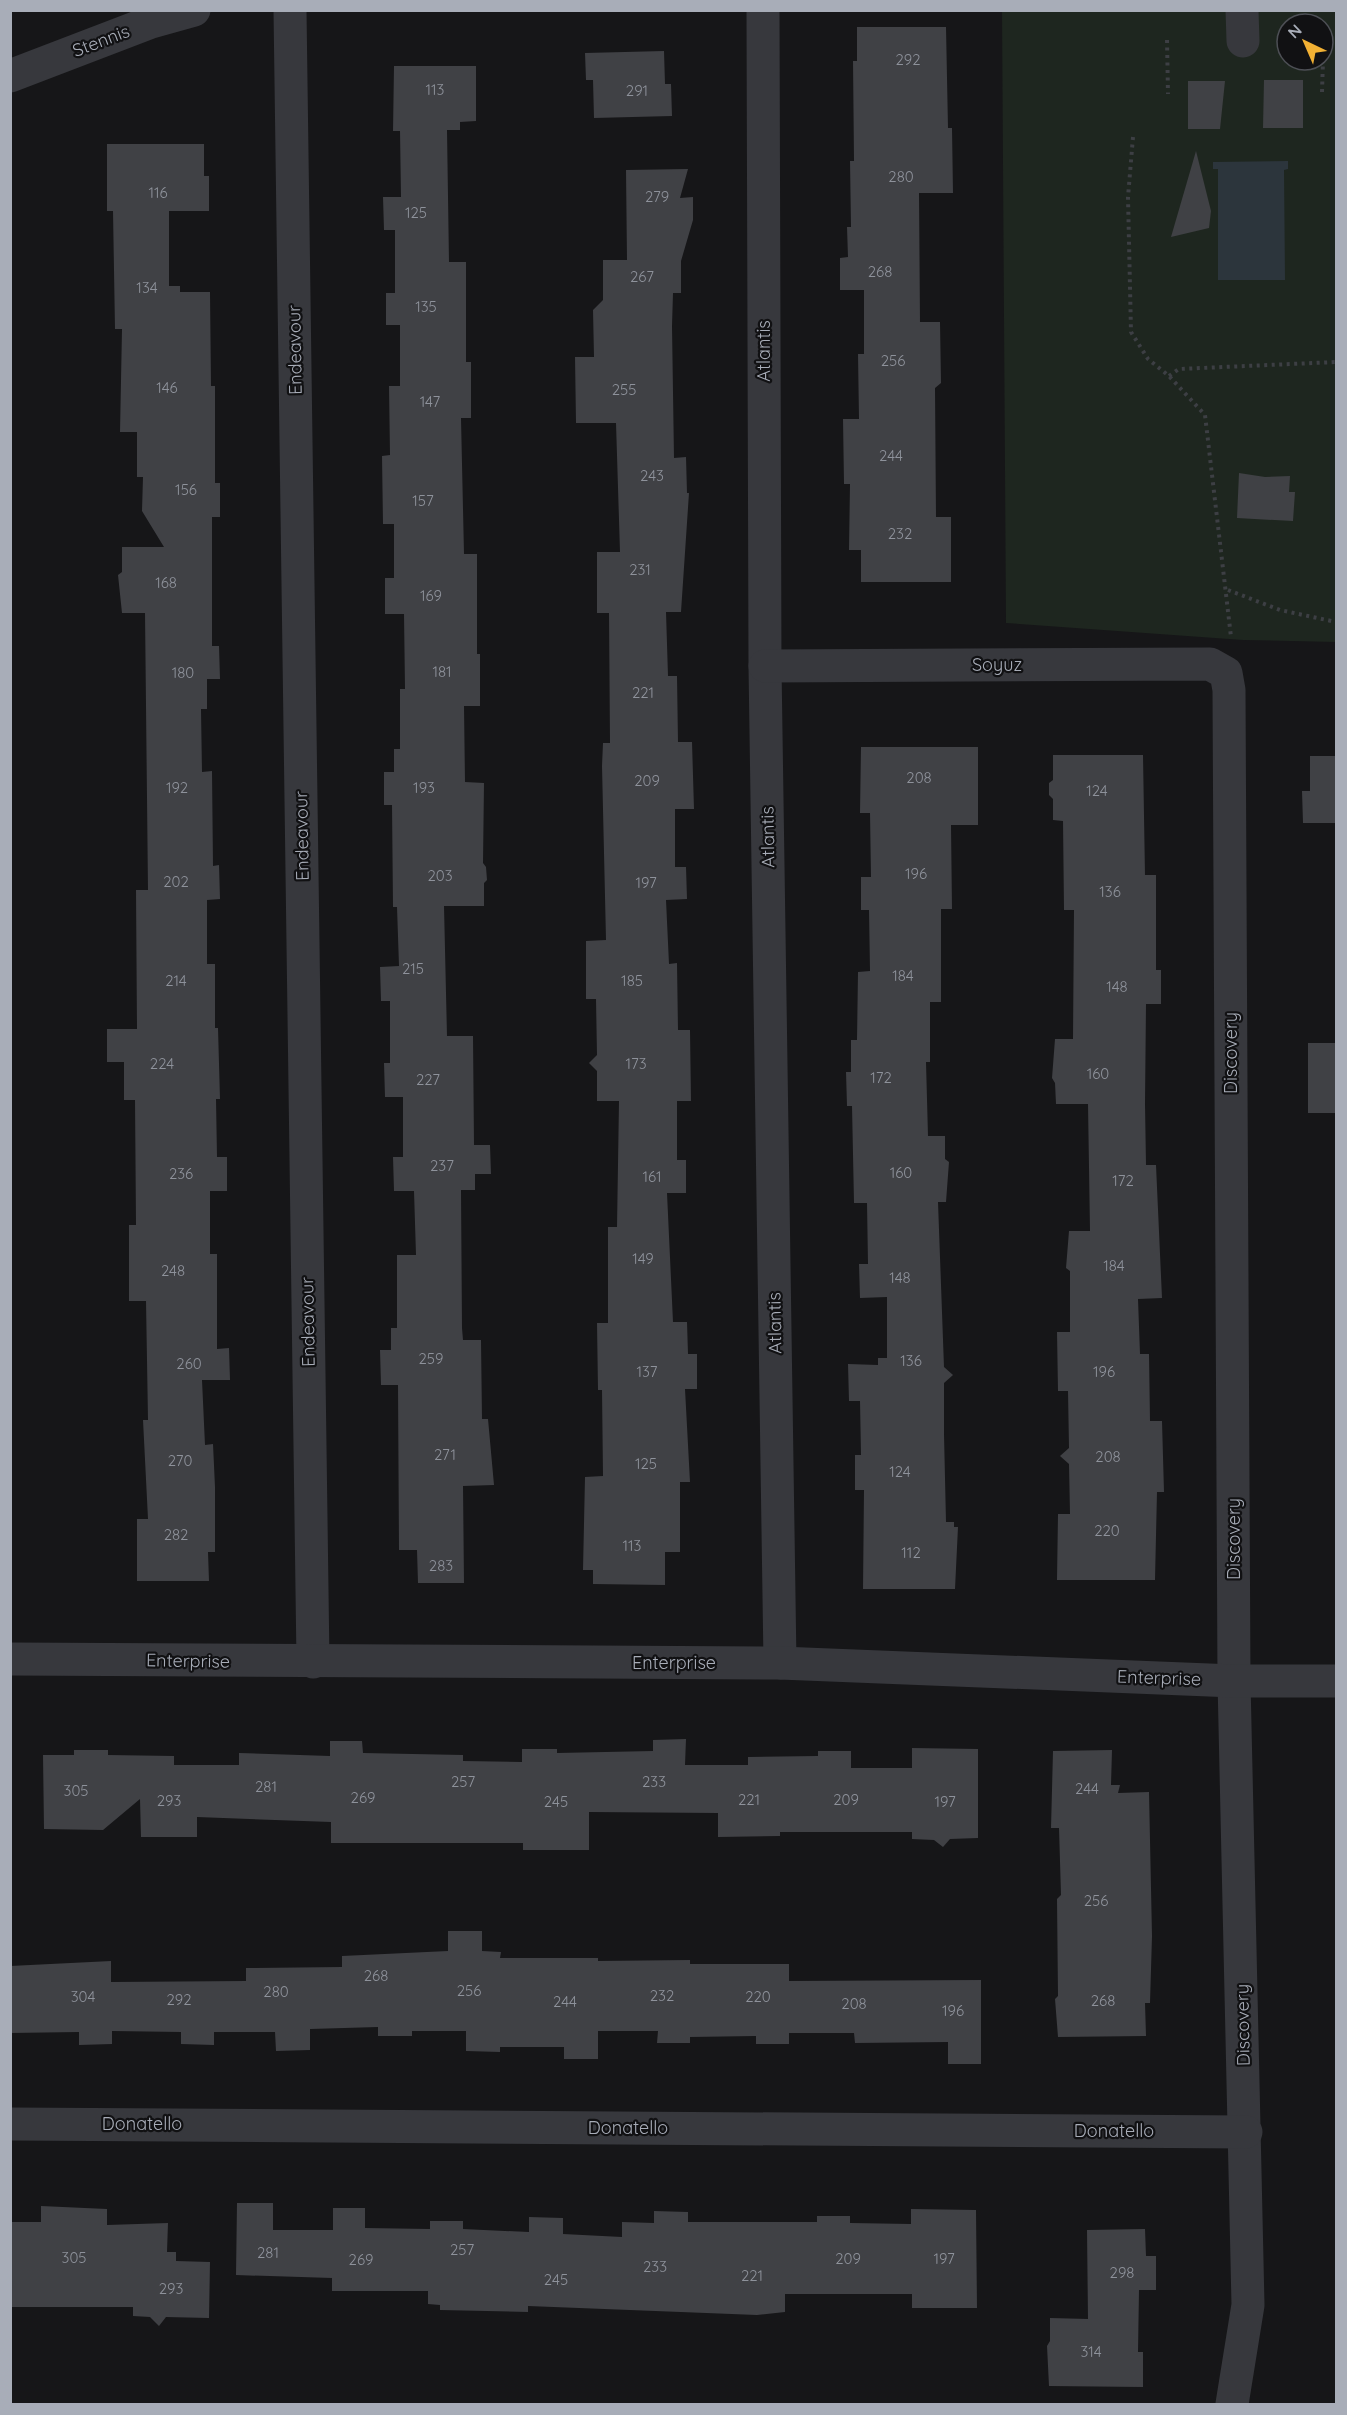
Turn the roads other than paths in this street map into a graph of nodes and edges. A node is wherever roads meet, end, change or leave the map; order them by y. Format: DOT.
graph roads {
  1 [pos="194,10"];
  2 [pos="290,10"];
  3 [pos="763,10"];
  4 [pos="10,76"];
  5 [pos="765,666"];
  6 [pos="1226,673"];
  7 [pos="10,1659"];
  8 [pos="313,1662"];
  9 [pos="780,1663"];
  10 [pos="1234,1681"];
  11 [pos="1336,1681"];
  12 [pos="10,2124"];
  13 [pos="1246,2132"];
  14 [pos="1232,2404"];
  1 -- 4 [label="street, Stennis"];
  2 -- 8 [label="street, Endeavour"];
  3 -- 5 [label="street, Atlantis"];
  5 -- 6 [label="street, Soyuz"];
  5 -- 9 [label="street, Atlantis"];
  6 -- 10 [label="street, Discovery"];
  7 -- 8 [label="street, Enterprise"];
  8 -- 9 [label="street, Enterprise"];
  9 -- 10 [label="street, Enterprise"];
  10 -- 11 [label="street, Enterprise"];
  10 -- 13 [label="street, Discovery"];
  12 -- 13 [label="street, Donatello"];
  13 -- 14 [label="street, Discovery"];
}
